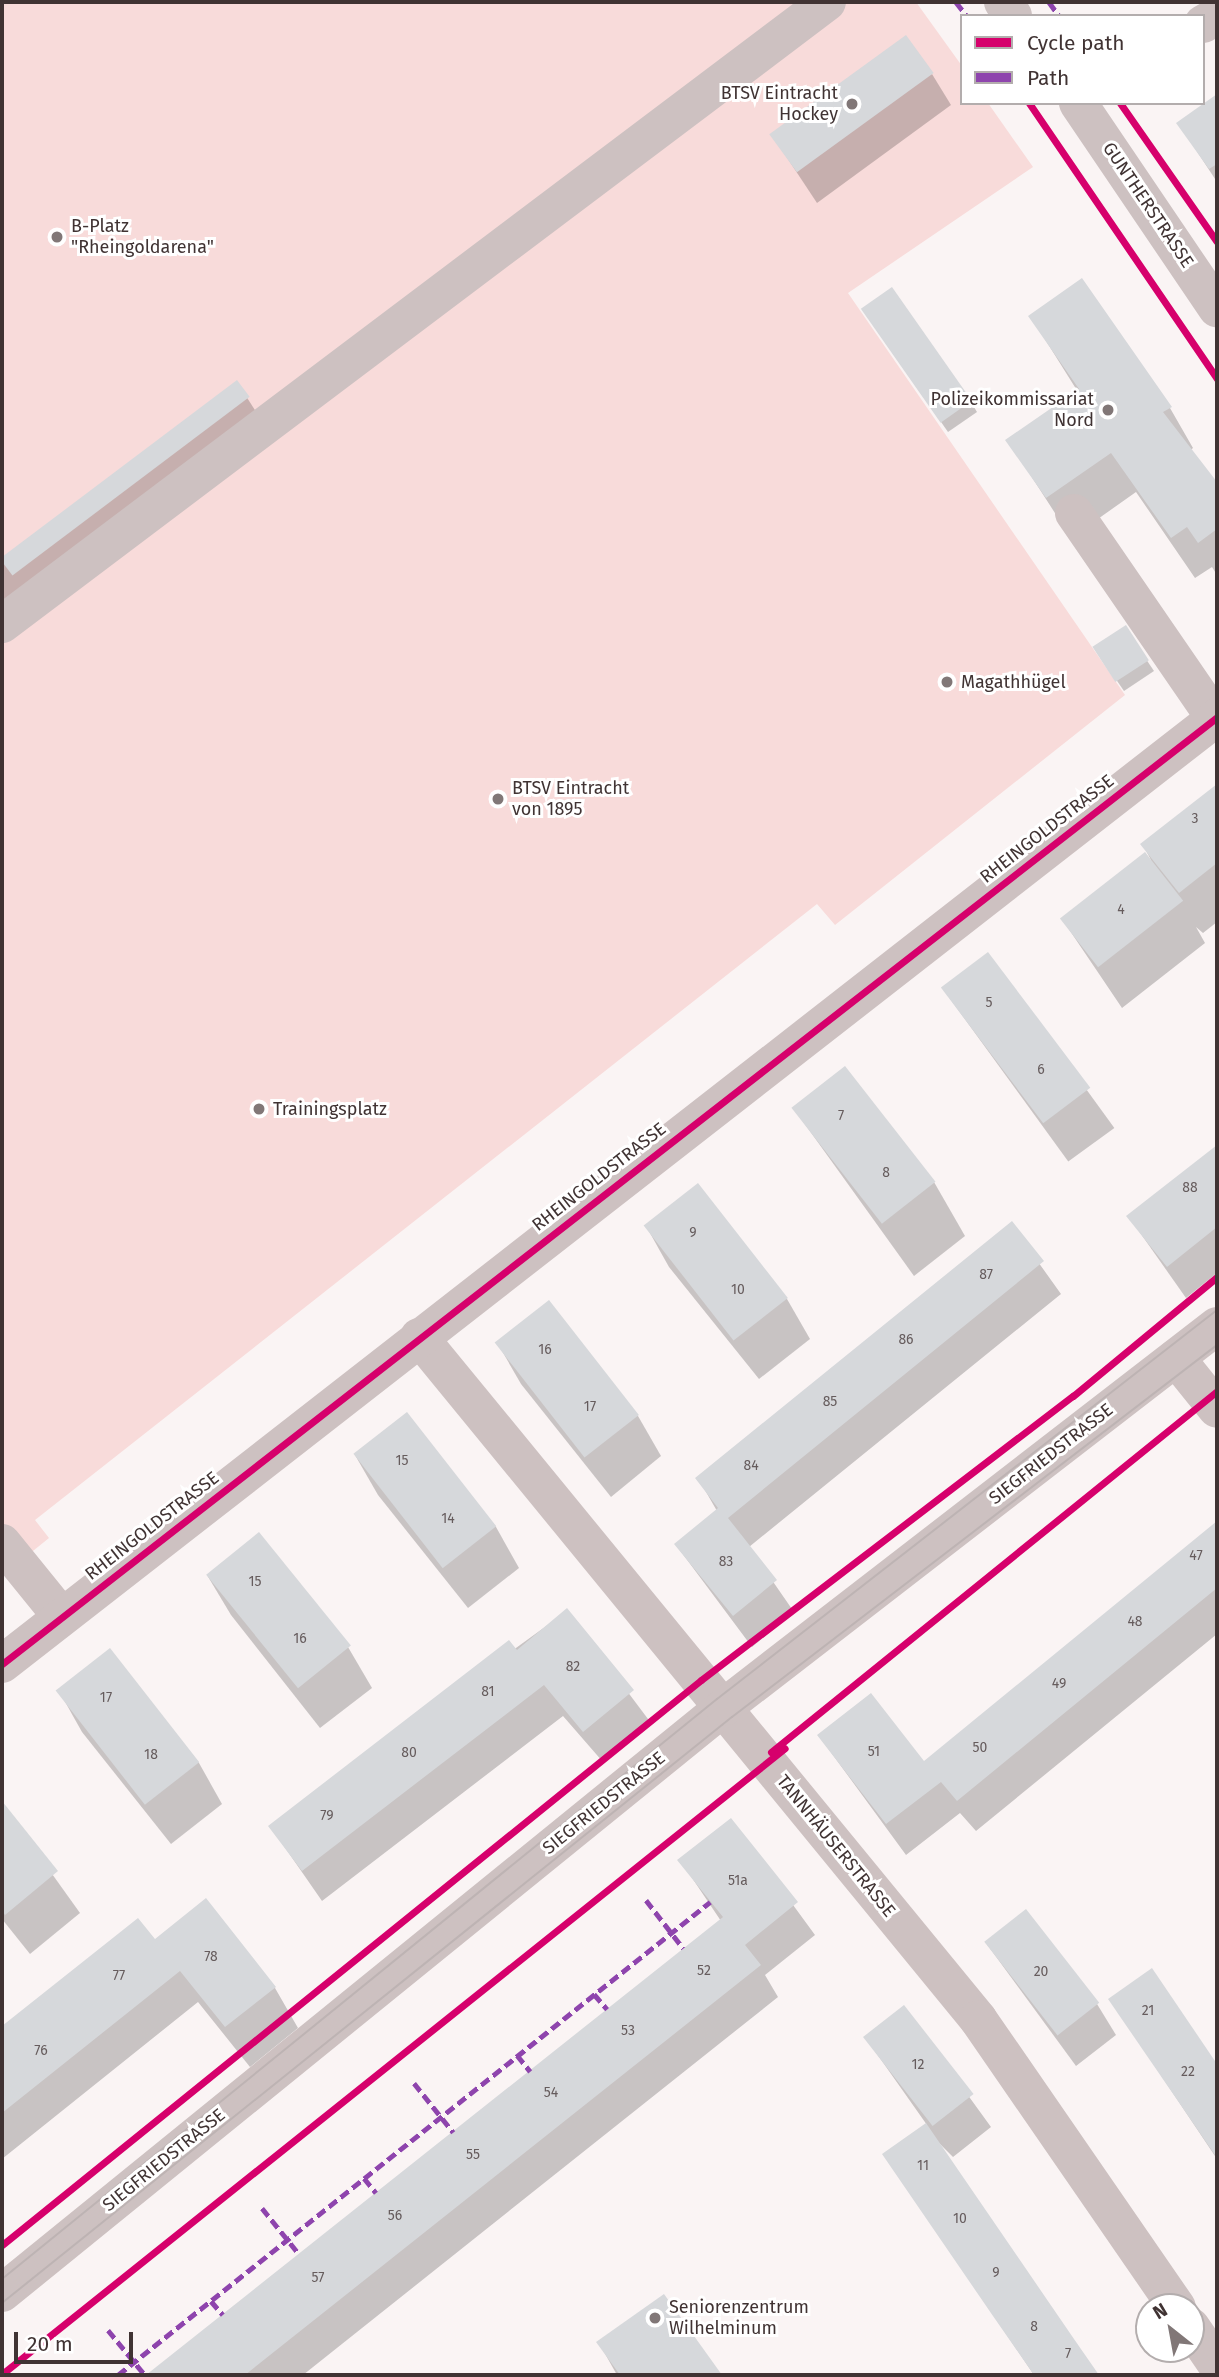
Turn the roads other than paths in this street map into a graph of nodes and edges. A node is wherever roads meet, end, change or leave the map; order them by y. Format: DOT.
graph roads {
  1 [pos="827,2"];
  2 [pos="1079,105"];
  3 [pos="1217,308"];
  4 [pos="1074,513"];
  5 [pos="2,624"];
  6 [pos="1216,717"];
  7 [pos="1217,1326"];
  8 [pos="419,1337"];
  9 [pos="1176,1358"];
  10 [pos="1217,1409"];
  11 [pos="2,1543"];
  12 [pos="62,1617"];
  13 [pos="2,1664"];
  14 [pos="724,1707"];
  15 [pos="2,2293"];
  16 [pos="1167,2293"];
  17 [pos="1205,2347"];
  18 [pos="1217,2365"];
  1 -- 5 [label="street"];
  2 -- 3 [label="street, GUNTHERSTRASSE"];
  4 -- 6 [label="street"];
  6 -- 8 [label="street, RHEINGOLDSTRASSE"];
  7 -- 9 [label="street, SIEGFRIEDSTRASSE"];
  8 -- 12 [label="street, RHEINGOLDSTRASSE"];
  8 -- 14 [label="street, TANNHÄUSERSTRASSE"];
  9 -- 10 [label="street"];
  9 -- 14 [label="street, SIEGFRIEDSTRASSE"];
  11 -- 12 [label="street"];
  12 -- 13 [label="street, RHEINGOLDSTRASSE"];
  14 -- 15 [label="street, SIEGFRIEDSTRASSE"];
  14 -- 16 [label="street, TANNHÄUSERSTRASSE"];
  17 -- 18 [label="street"];
}
